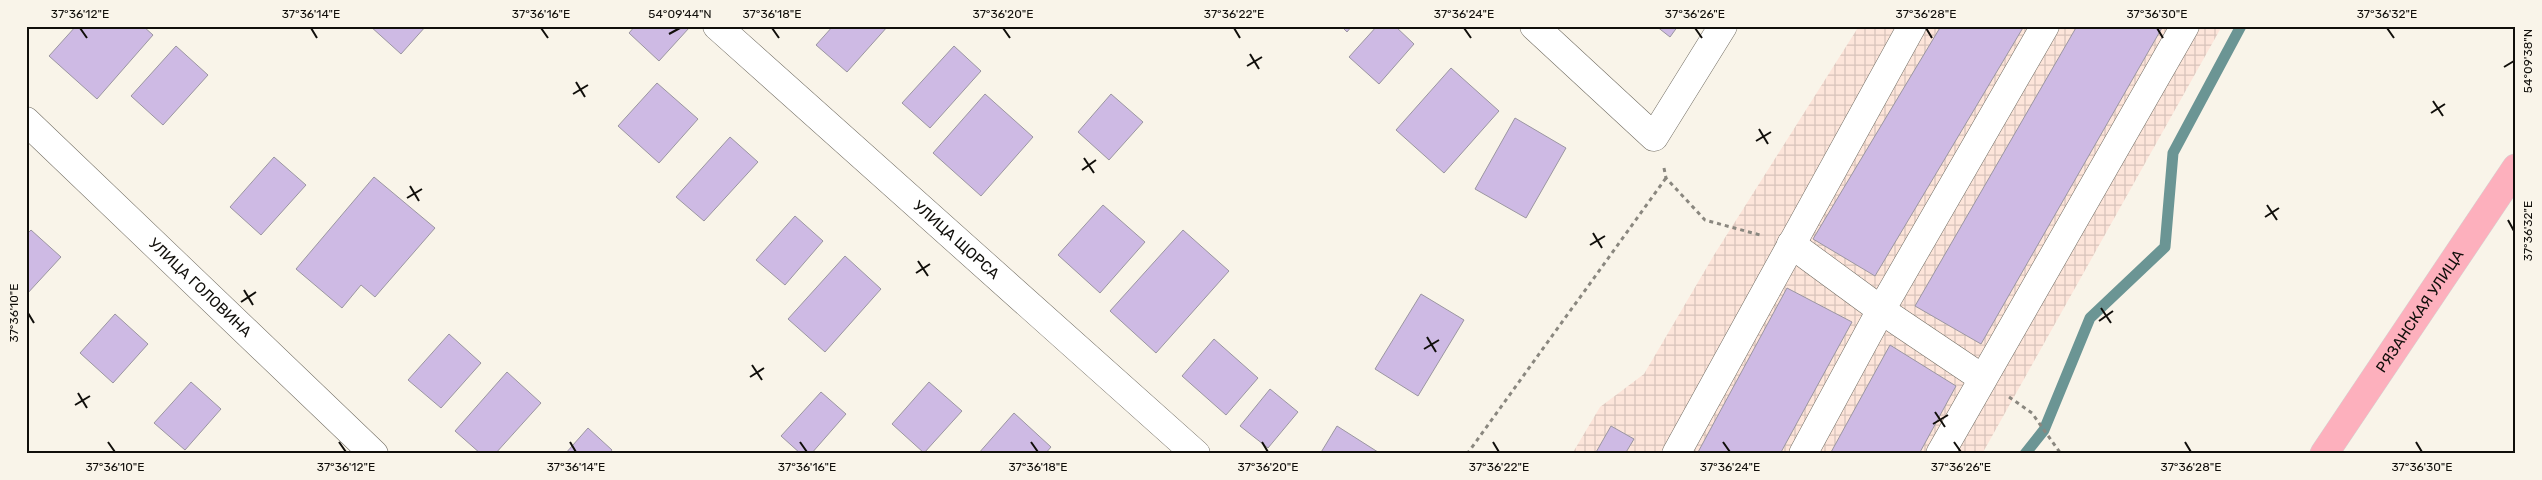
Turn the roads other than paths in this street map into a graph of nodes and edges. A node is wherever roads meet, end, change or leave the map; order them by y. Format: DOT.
graph roads {
  1 [pos="717,26"];
  2 [pos="1534,26"];
  3 [pos="1723,26"];
  4 [pos="1912,26"];
  5 [pos="2044,26"];
  6 [pos="2185,26"];
  7 [pos="26,121"];
  8 [pos="2516,168"];
  9 [pos="1791,244"];
  10 [pos="1881,310"];
  11 [pos="1982,378"];
  12 [pos="374,454"];
  13 [pos="1196,454"];
  14 [pos="1676,454"];
  15 [pos="1803,454"];
  16 [pos="1940,454"];
  17 [pos="2324,454"];
  1 -- 13 [label="street, УЛИЦА ЩОРСА"];
  2 -- 3 [label="street"];
  4 -- 9 [label="street"];
  5 -- 10 [label="street"];
  6 -- 11 [label="street"];
  7 -- 12 [label="street, УЛИЦА ГОЛОВИНА"];
  8 -- 17 [label="main road, РЯЗАНСКАЯ УЛИЦА"];
  9 -- 10 [label="street"];
  9 -- 14 [label="street"];
  10 -- 11 [label="street"];
  10 -- 15 [label="street"];
  11 -- 16 [label="street"];
}
